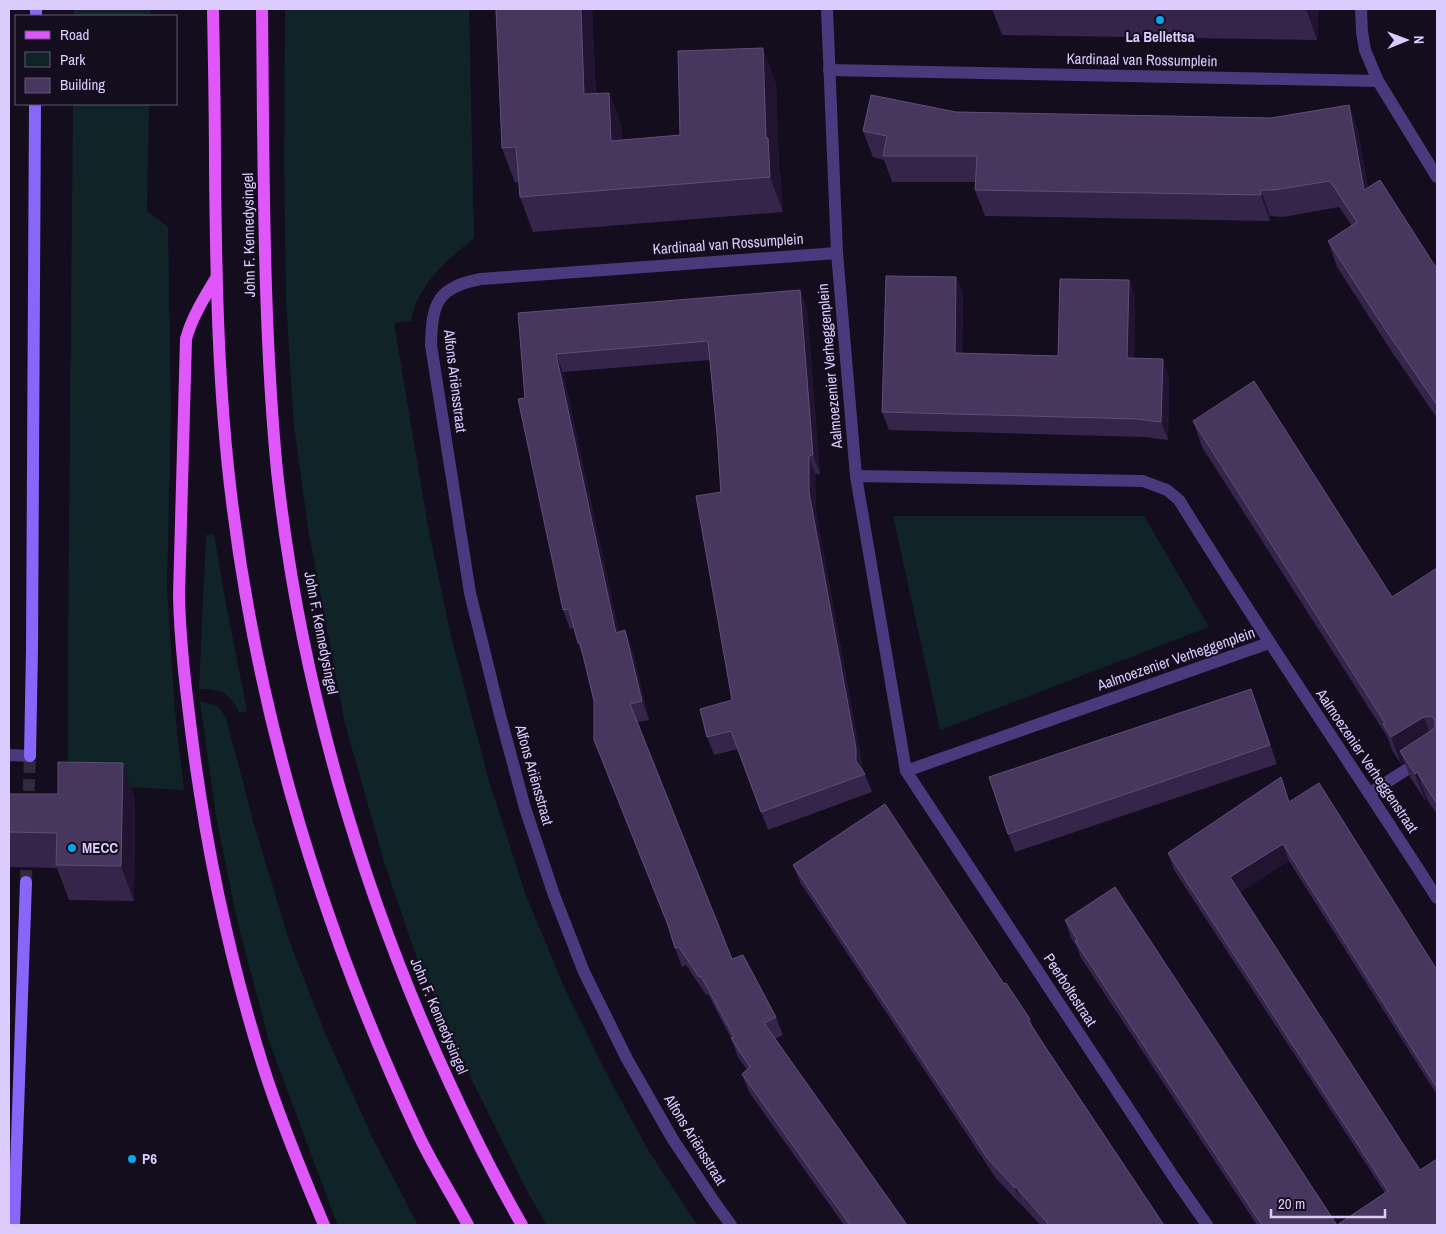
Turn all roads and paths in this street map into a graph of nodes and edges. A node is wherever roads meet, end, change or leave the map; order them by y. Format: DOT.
graph roads {
  1 [pos="213,9"];
  2 [pos="262,9"];
  3 [pos="827,9"];
  4 [pos="1361,9"];
  5 [pos="829,70"];
  6 [pos="1378,81"];
  7 [pos="35,105"];
  8 [pos="1437,176"];
  9 [pos="837,253"];
  10 [pos="216,278"];
  11 [pos="443,295"];
  12 [pos="856,476"];
  13 [pos="1269,644"];
  14 [pos="1437,750"];
  15 [pos="9,755"];
  16 [pos="906,771"];
  17 [pos="1370,793"];
  18 [pos="26,882"];
  19 [pos="1437,898"];
  20 [pos="14,1225"];
  21 [pos="324,1225"];
  22 [pos="468,1225"];
  23 [pos="522,1225"];
  24 [pos="731,1225"];
  25 [pos="1207,1225"];
  1 -- 10 [label="main road"];
  2 -- 23 [label="main road, John F. Kennedysingel"];
  3 -- 5 [label="street"];
  4 -- 6 [label="street"];
  5 -- 6 [label="street, Kardinaal van Rossumplein"];
  5 -- 9 [label="street"];
  6 -- 8 [label="street"];
  7 -- 15 [label="street"];
  9 -- 11 [label="street, Kardinaal van Rossumplein"];
  9 -- 12 [label="street, Aalmoezenier Verheggenplein"];
  10 -- 21 [label="main road"];
  10 -- 22 [label="main road"];
  11 -- 24 [label="street, Alfons Ariënsstraat"];
  12 -- 13 [label="street, Aalmoezenier Verheggenplein"];
  12 -- 16 [label="street, Aalmoezenier Verheggenplein"];
  13 -- 16 [label="street, Aalmoezenier Verheggenplein"];
  13 -- 17 [label="street, Aalmoezenier Verheggenstraat"];
  14 -- 17 [label="street"];
  16 -- 25 [label="street, Peerboltestraat"];
  17 -- 19 [label="street, Aalmoezenier Verheggenstraat"];
  18 -- 20 [label="street"];
}
